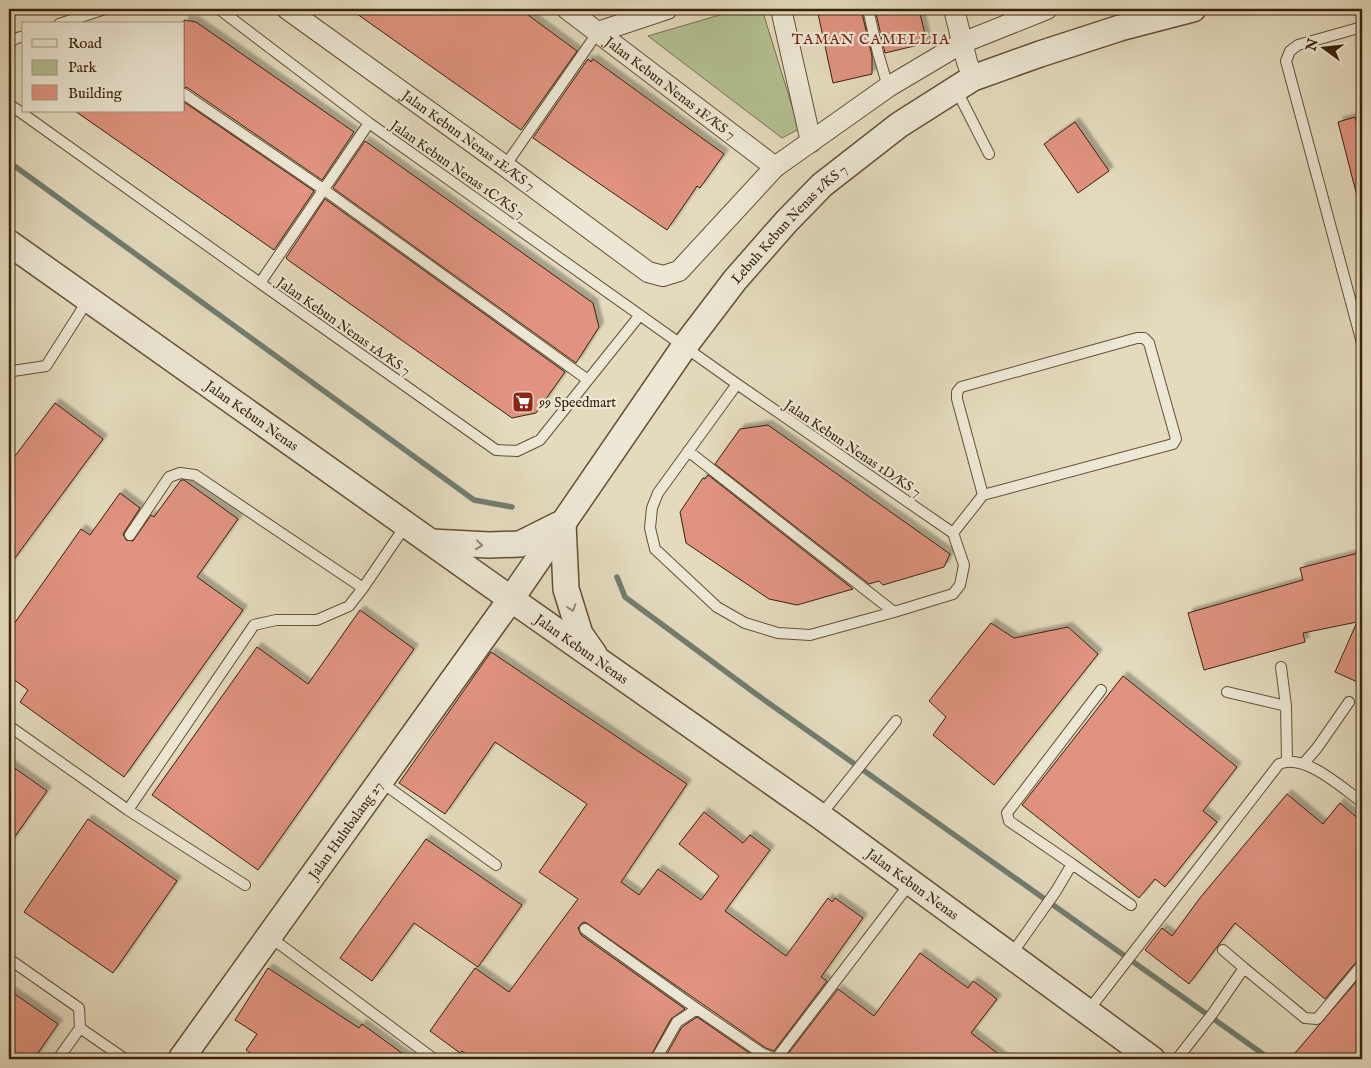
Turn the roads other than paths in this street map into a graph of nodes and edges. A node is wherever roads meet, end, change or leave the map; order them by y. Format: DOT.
graph roads {
  1 [pos="105,9"];
  2 [pos="219,9"];
  3 [pos="287,9"];
  4 [pos="567,9"];
  5 [pos="667,9"];
  6 [pos="781,9"];
  7 [pos="868,9"];
  8 [pos="954,9"];
  9 [pos="1193,9"];
  10 [pos="1042,10"];
  11 [pos="76,21"];
  12 [pos="1362,27"];
  13 [pos="598,32"];
  14 [pos="22,37"];
  15 [pos="962,43"];
  16 [pos="9,46"];
  17 [pos="964,83"];
  18 [pos="888,87"];
  19 [pos="185,95"];
  20 [pos="9,104"];
  21 [pos="370,123"];
  22 [pos="811,142"];
  23 [pos="989,154"];
  24 [pos="505,166"];
  25 [pos="775,167"];
  26 [pos="323,189"];
  27 [pos="9,243"];
  28 [pos="260,283"];
  29 [pos="88,299"];
  30 [pos="640,315"];
  31 [pos="1362,343"];
  32 [pos="684,347"];
  33 [pos="9,368"];
  34 [pos="588,380"];
  35 [pos="736,384"];
  36 [pos="688,451"];
  37 [pos="982,495"];
  38 [pos="406,524"];
  39 [pos="556,533"];
  40 [pos="953,533"];
  41 [pos="130,535"];
  42 [pos="431,542"];
  43 [pos="363,588"];
  44 [pos="510,599"];
  45 [pos="894,612"];
  46 [pos="599,660"];
  47 [pos="1281,667"];
  48 [pos="1101,690"];
  49 [pos="1227,692"];
  50 [pos="1349,702"];
  51 [pos="1286,706"];
  52 [pos="896,721"];
  53 [pos="9,726"];
  54 [pos="1287,760"];
  55 [pos="1304,763"];
  56 [pos="380,781"];
  57 [pos="1362,802"];
  58 [pos="128,810"];
  59 [pos="820,816"];
  60 [pos="1072,864"];
  61 [pos="496,865"];
  62 [pos="911,882"];
  63 [pos="245,885"];
  64 [pos="1131,905"];
  65 [pos="585,929"];
  66 [pos="269,936"];
  67 [pos="1223,950"];
  68 [pos="1011,955"];
  69 [pos="9,959"];
  70 [pos="1362,965"];
  71 [pos="1244,968"];
  72 [pos="697,1009"];
  73 [pos="1087,1012"];
  74 [pos="80,1028"];
  75 [pos="58,1059"];
  76 [pos="125,1059"];
  77 [pos="181,1059"];
  78 [pos="434,1059"];
  79 [pos="656,1059"];
  80 [pos="776,1059"];
  81 [pos="1152,1059"];
  82 [pos="1177,1059"];
  1 -- 11 [label="lane"];
  2 -- 21 [label="lane, Jalan Kebun Nenas 1C/KS 7"];
  3 -- 24 [label="street, Jalan Kebun Nenas 1E/KS 7"];
  4 -- 13 [label="street, Jalan Kebun Nenas 1F/KS 7"];
  5 -- 13 [label="street"];
  6 -- 22 [label="street"];
  7 -- 18 [label="lane"];
  8 -- 15 [label="street"];
  9 -- 17 [label="street, Lebuh Kebun Nenas 1/KS 7"];
  10 -- 15 [label="street"];
  12 -- 31 [label="lane"];
  13 -- 24 [label="lane"];
  13 -- 25 [label="street, Jalan Kebun Nenas 1F/KS 7"];
  14 -- 16 [label="lane"];
  15 -- 17 [label="street"];
  15 -- 18 [label="street"];
  17 -- 23 [label="lane"];
  17 -- 32 [label="street, Lebuh Kebun Nenas 1/KS 7"];
  18 -- 22 [label="street"];
  19 -- 26 [label="lane"];
  20 -- 28 [label="lane, Jalan Kebun Nenas 1A/KS 7"];
  21 -- 26 [label="lane"];
  21 -- 30 [label="lane, Jalan Kebun Nenas 1C/KS 7"];
  22 -- 25 [label="street"];
  24 -- 25 [label="street, Jalan Kebun Nenas 1E/KS 7"];
  26 -- 28 [label="lane"];
  26 -- 34 [label="lane"];
  27 -- 29 [label="street, Jalan Kebun Nenas"];
  28 -- 34 [label="lane, Jalan Kebun Nenas 1A/KS 7"];
  29 -- 33 [label="lane"];
  29 -- 38 [label="street, Jalan Kebun Nenas"];
  30 -- 32 [label="lane, Jalan Kebun Nenas 1C/KS 7"];
  30 -- 34 [label="lane, Jalan Kebun Nenas 1A/KS 7"];
  32 -- 35 [label="lane, Jalan Kebun Nenas 1D/KS 7"];
  32 -- 39 [label="street, Lebuh Kebun Nenas 1/KS 7"];
  35 -- 36 [label="lane"];
  35 -- 40 [label="lane, Jalan Kebun Nenas 1D/KS 7"];
  36 -- 45 [label="lane"];
  36 -- 45 [label="lane"];
  37 -- 37 [label="lane"];
  37 -- 40 [label="lane"];
  38 -- 42 [label="street, Jalan Kebun Nenas"];
  38 -- 43 [label="lane"];
  42 -- 39 [label="street, one-way"];
  39 -- 44 [label="street, Lebuh Kebun Nenas 1/KS 7"];
  39 -- 46 [label="street, one-way"];
  40 -- 45 [label="lane"];
  41 -- 43 [label="lane"];
  42 -- 44 [label="street, Jalan Kebun Nenas"];
  43 -- 58 [label="lane"];
  44 -- 46 [label="street, Jalan Kebun Nenas"];
  44 -- 56 [label="street, Jalan Hulubalang 27"];
  46 -- 59 [label="street, Jalan Kebun Nenas"];
  47 -- 51 [label="lane"];
  48 -- 60 [label="lane"];
  49 -- 51 [label="lane"];
  50 -- 55 [label="lane"];
  51 -- 54 [label="lane"];
  52 -- 59 [label="lane"];
  53 -- 58 [label="lane"];
  54 -- 55 [label="lane"];
  54 -- 73 [label="lane"];
  55 -- 57 [label="lane"];
  56 -- 61 [label="lane"];
  56 -- 66 [label="street, Jalan Hulubalang 27"];
  58 -- 63 [label="lane"];
  59 -- 62 [label="street, Jalan Kebun Nenas"];
  60 -- 64 [label="lane"];
  60 -- 68 [label="lane"];
  62 -- 68 [label="street, Jalan Kebun Nenas"];
  62 -- 80 [label="lane"];
  65 -- 72 [label="lane"];
  66 -- 77 [label="street, Jalan Hulubalang 27"];
  66 -- 78 [label="lane"];
  67 -- 71 [label="lane"];
  68 -- 73 [label="street, Jalan Kebun Nenas"];
  69 -- 74 [label="lane"];
  70 -- 71 [label="lane"];
  71 -- 82 [label="lane"];
  72 -- 79 [label="lane"];
  72 -- 80 [label="lane"];
  73 -- 81 [label="street, Jalan Kebun Nenas"];
  74 -- 75 [label="lane"];
  74 -- 76 [label="lane"];
}
